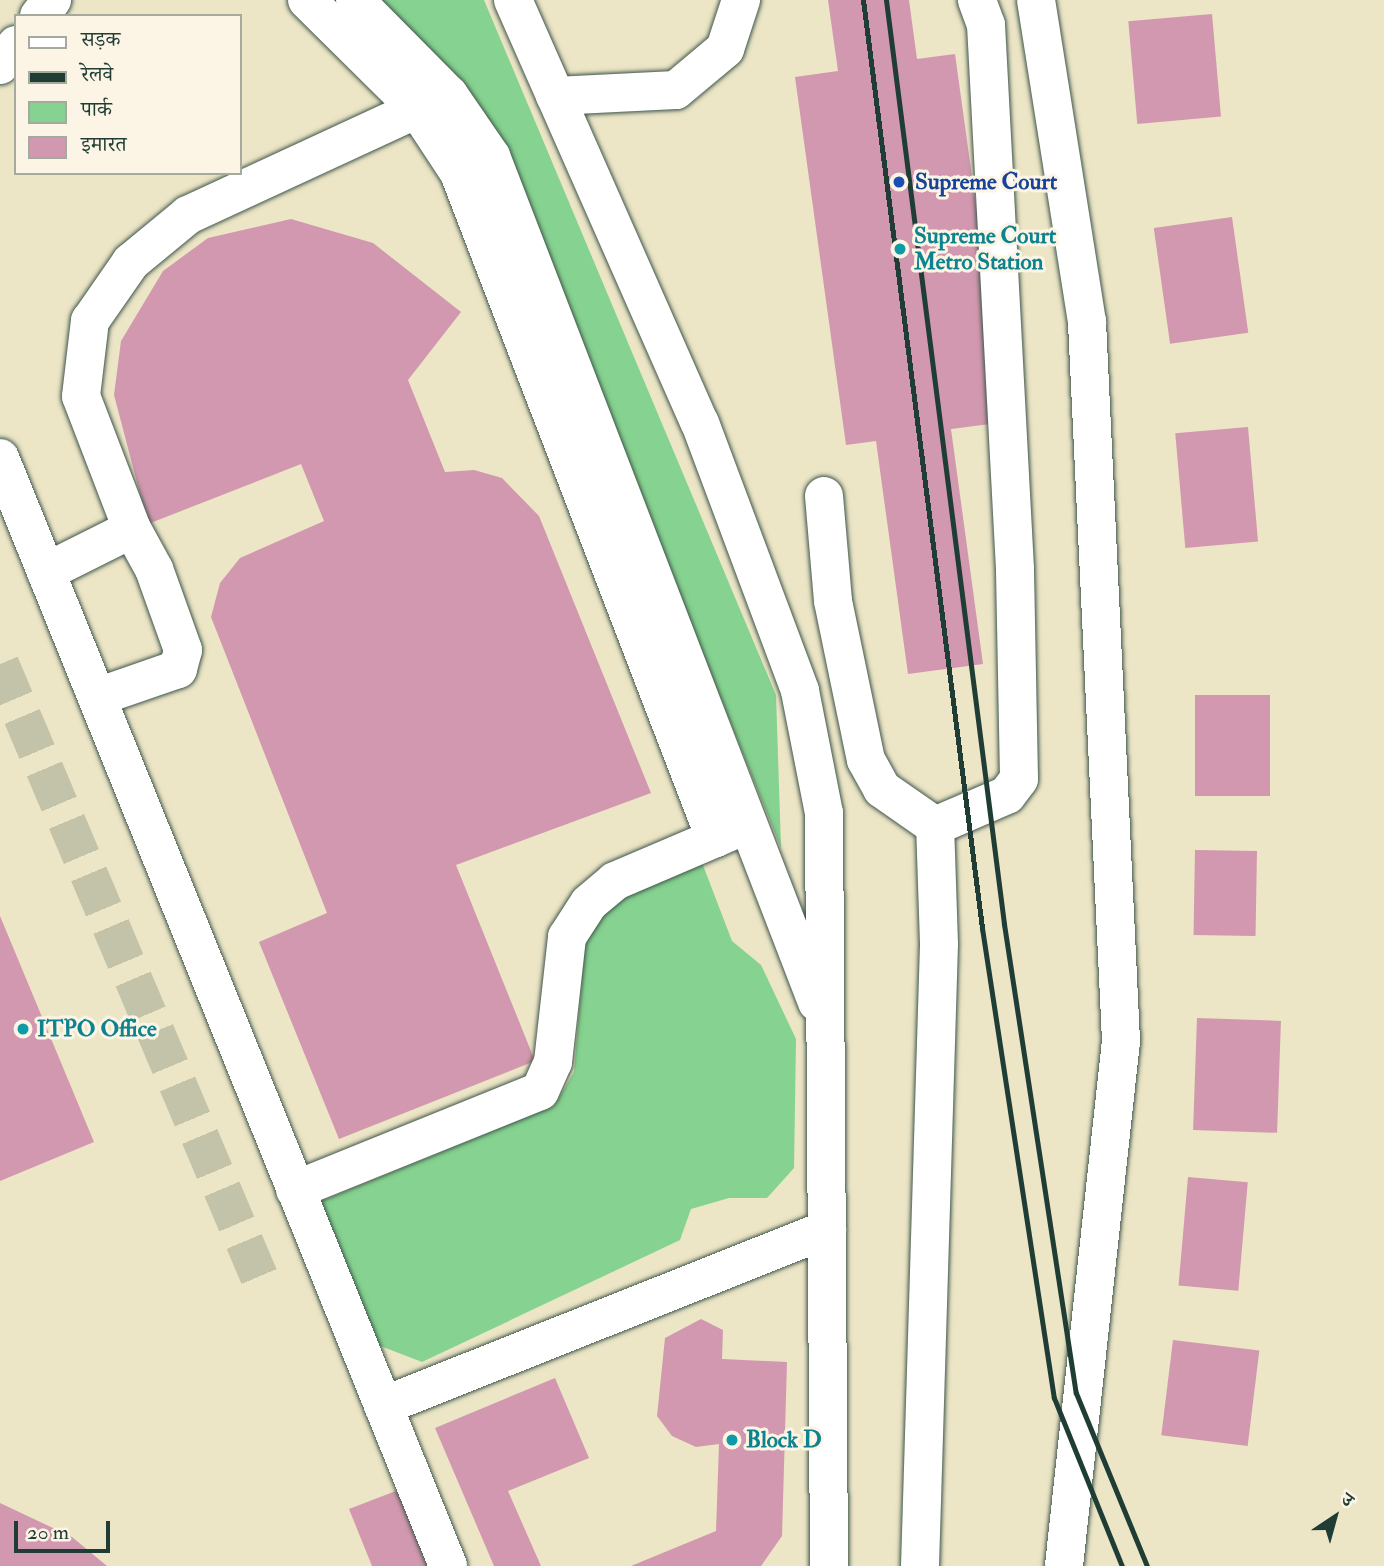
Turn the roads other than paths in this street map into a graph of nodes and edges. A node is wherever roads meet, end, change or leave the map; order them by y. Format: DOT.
graph roads {
  1 [pos="52,0"];
  2 [pos="307,0"];
  3 [pos="355,0"];
  4 [pos="513,0"];
  5 [pos="741,0"];
  6 [pos="978,0"];
  7 [pos="1037,0"];
  8 [pos="41,14"];
  9 [pos="14,48"];
  10 [pos="0,65"];
  11 [pos="555,96"];
  12 [pos="433,102"];
  13 [pos="0,458"];
  14 [pos="824,496"];
  15 [pos="132,529"];
  16 [pos="46,572"];
  17 [pos="97,697"];
  18 [pos="935,826"];
  19 [pos="732,831"];
  20 [pos="825,1023"];
  21 [pos="295,1190"];
  22 [pos="827,1229"];
  23 [pos="383,1406"];
  24 [pos="448,1566"];
  25 [pos="829,1566"];
  26 [pos="920,1566"];
  27 [pos="1064,1566"];
  1 -- 8 [label="street"];
  2 -- 12 [label="street"];
  3 -- 12 [label="street"];
  4 -- 11 [label="street"];
  5 -- 11 [label="street"];
  6 -- 18 [label="street"];
  7 -- 27 [label="street"];
  9 -- 10 [label="street"];
  11 -- 20 [label="street"];
  12 -- 15 [label="street"];
  12 -- 19 [label="street"];
  13 -- 16 [label="street"];
  14 -- 18 [label="street"];
  15 -- 16 [label="street"];
  15 -- 17 [label="street"];
  16 -- 17 [label="street"];
  17 -- 21 [label="street"];
  18 -- 26 [label="street"];
  19 -- 20 [label="street"];
  19 -- 21 [label="street"];
  20 -- 22 [label="street"];
  21 -- 23 [label="street"];
  22 -- 23 [label="street"];
  22 -- 25 [label="street"];
  23 -- 24 [label="street"];
}
